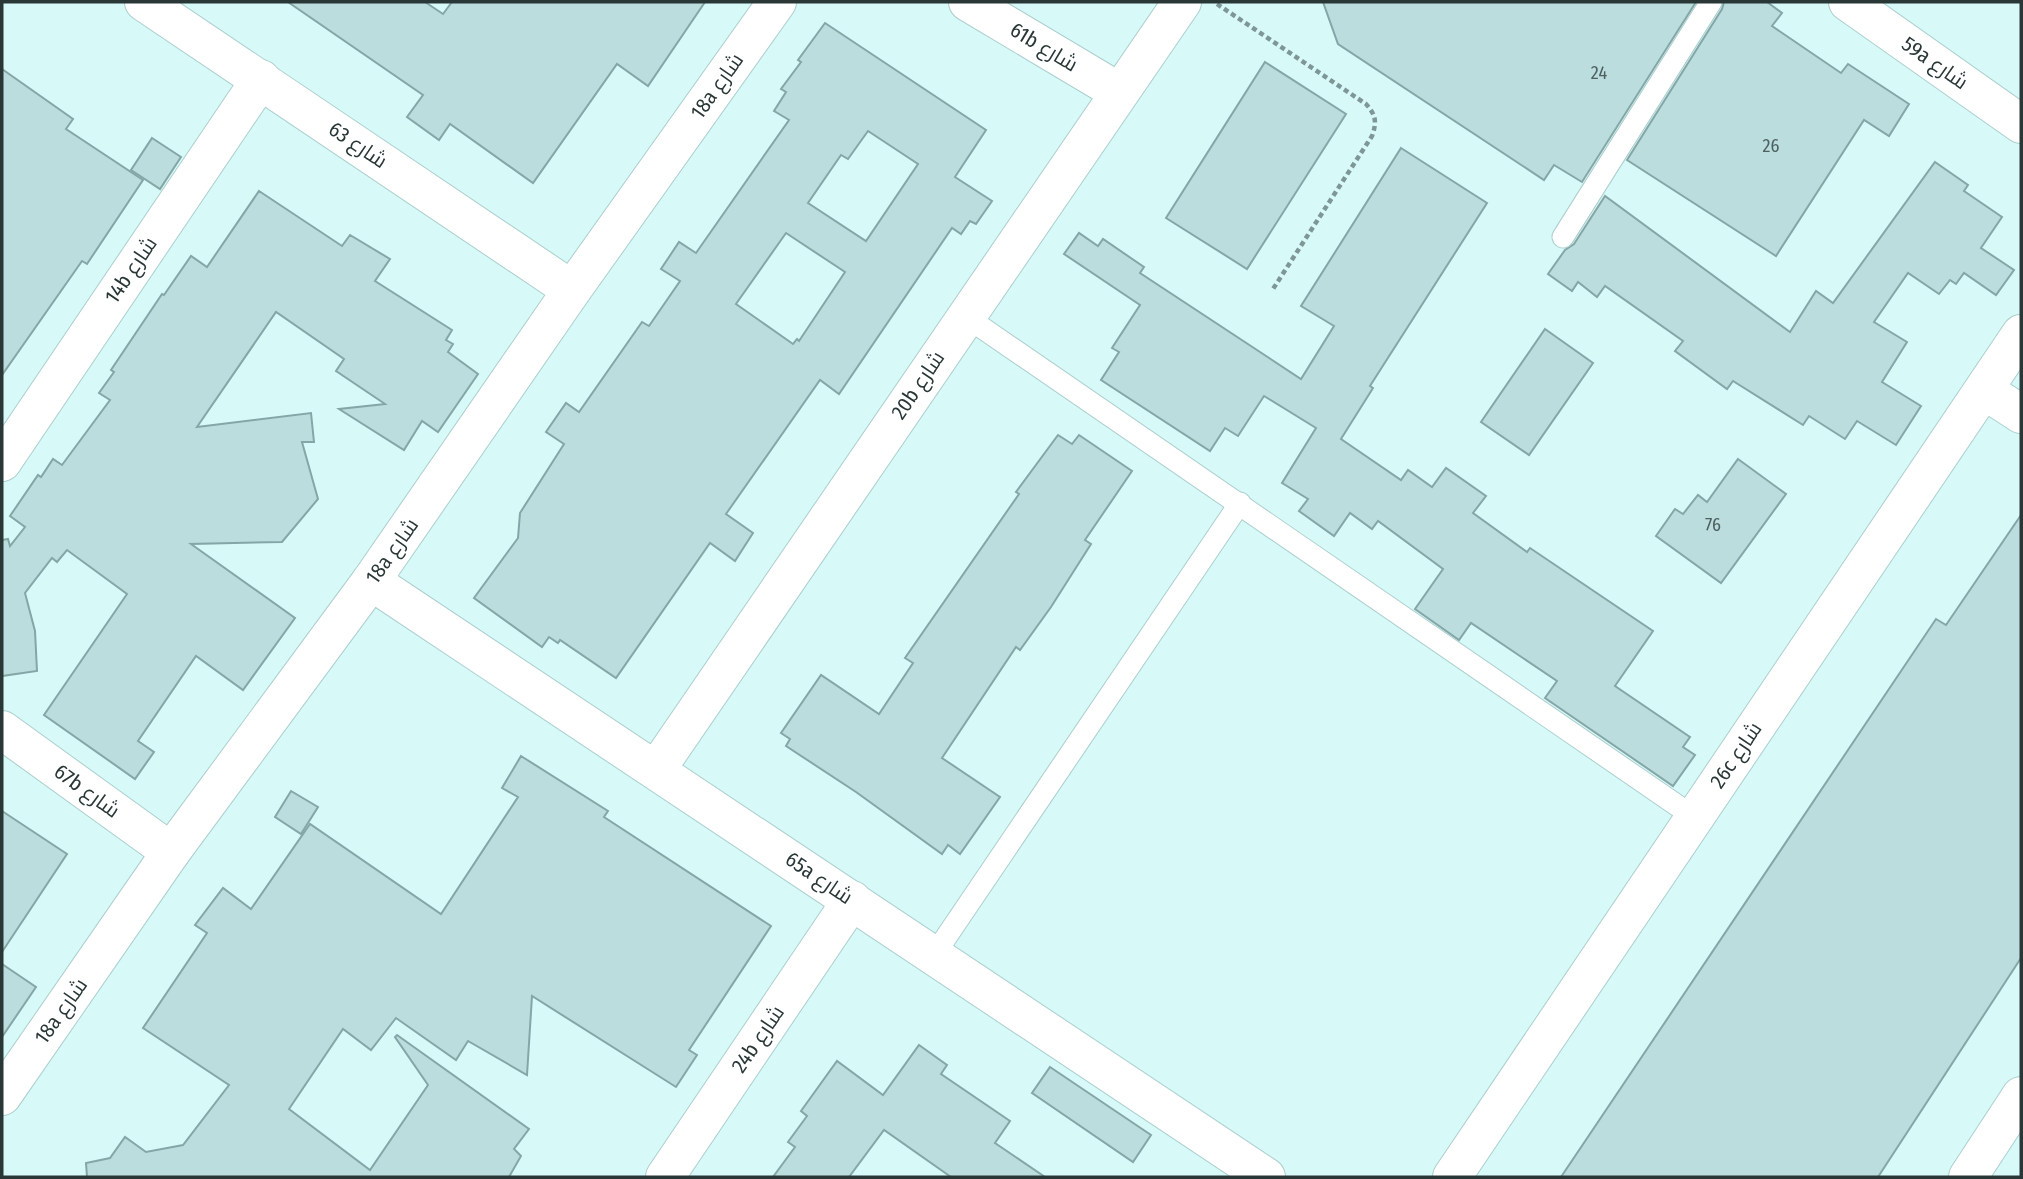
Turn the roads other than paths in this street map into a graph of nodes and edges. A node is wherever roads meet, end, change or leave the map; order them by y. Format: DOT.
graph roads {
  1 [pos="144,2"];
  2 [pos="777,2"];
  3 [pos="968,2"];
  4 [pos="1182,2"];
  5 [pos="1711,2"];
  6 [pos="1848,2"];
  7 [pos="261,79"];
  8 [pos="1119,92"];
  9 [pos="2021,124"];
  10 [pos="1563,237"];
  11 [pos="572,290"];
  12 [pos="965,316"];
  13 [pos="2021,334"];
  14 [pos="1984,390"];
  15 [pos="2021,414"];
  16 [pos="2,462"];
  17 [pos="1240,503"];
  18 [pos="372,581"];
  19 [pos="2,730"];
  20 [pos="656,770"];
  21 [pos="1694,817"];
  22 [pos="172,852"];
  23 [pos="852,900"];
  24 [pos="934,955"];
  25 [pos="2,1096"];
  26 [pos="2021,1096"];
  27 [pos="665,1177"];
  28 [pos="1265,1177"];
  29 [pos="1452,1177"];
  30 [pos="1968,1177"];
  1 -- 7 [label="street, شارع 63"];
  2 -- 11 [label="street, 18a شارع"];
  3 -- 8 [label="street, 61b شارع"];
  4 -- 8 [label="street, 20b شارع"];
  5 -- 10 [label="lane"];
  6 -- 9 [label="street, 59a شارع"];
  7 -- 11 [label="street, شارع 63"];
  7 -- 16 [label="street, 14b شارع"];
  8 -- 12 [label="street, 20b شارع"];
  11 -- 18 [label="street, 18a شارع"];
  12 -- 17 [label="lane"];
  12 -- 20 [label="street, 20b شارع"];
  13 -- 14 [label="street, 26c شارع"];
  14 -- 15 [label="street"];
  14 -- 21 [label="street, 26c شارع"];
  17 -- 21 [label="lane"];
  17 -- 24 [label="lane"];
  18 -- 20 [label="street, 65a شارع"];
  18 -- 22 [label="street, 18a شارع"];
  19 -- 22 [label="street, 67b شارع"];
  20 -- 23 [label="street, 65a شارع"];
  21 -- 29 [label="street, 26c شارع"];
  22 -- 25 [label="street, 18a شارع"];
  23 -- 24 [label="street, 65a شارع"];
  23 -- 27 [label="street, 24b شارع"];
  24 -- 28 [label="street, 65a شارع"];
  26 -- 30 [label="street"];
}
